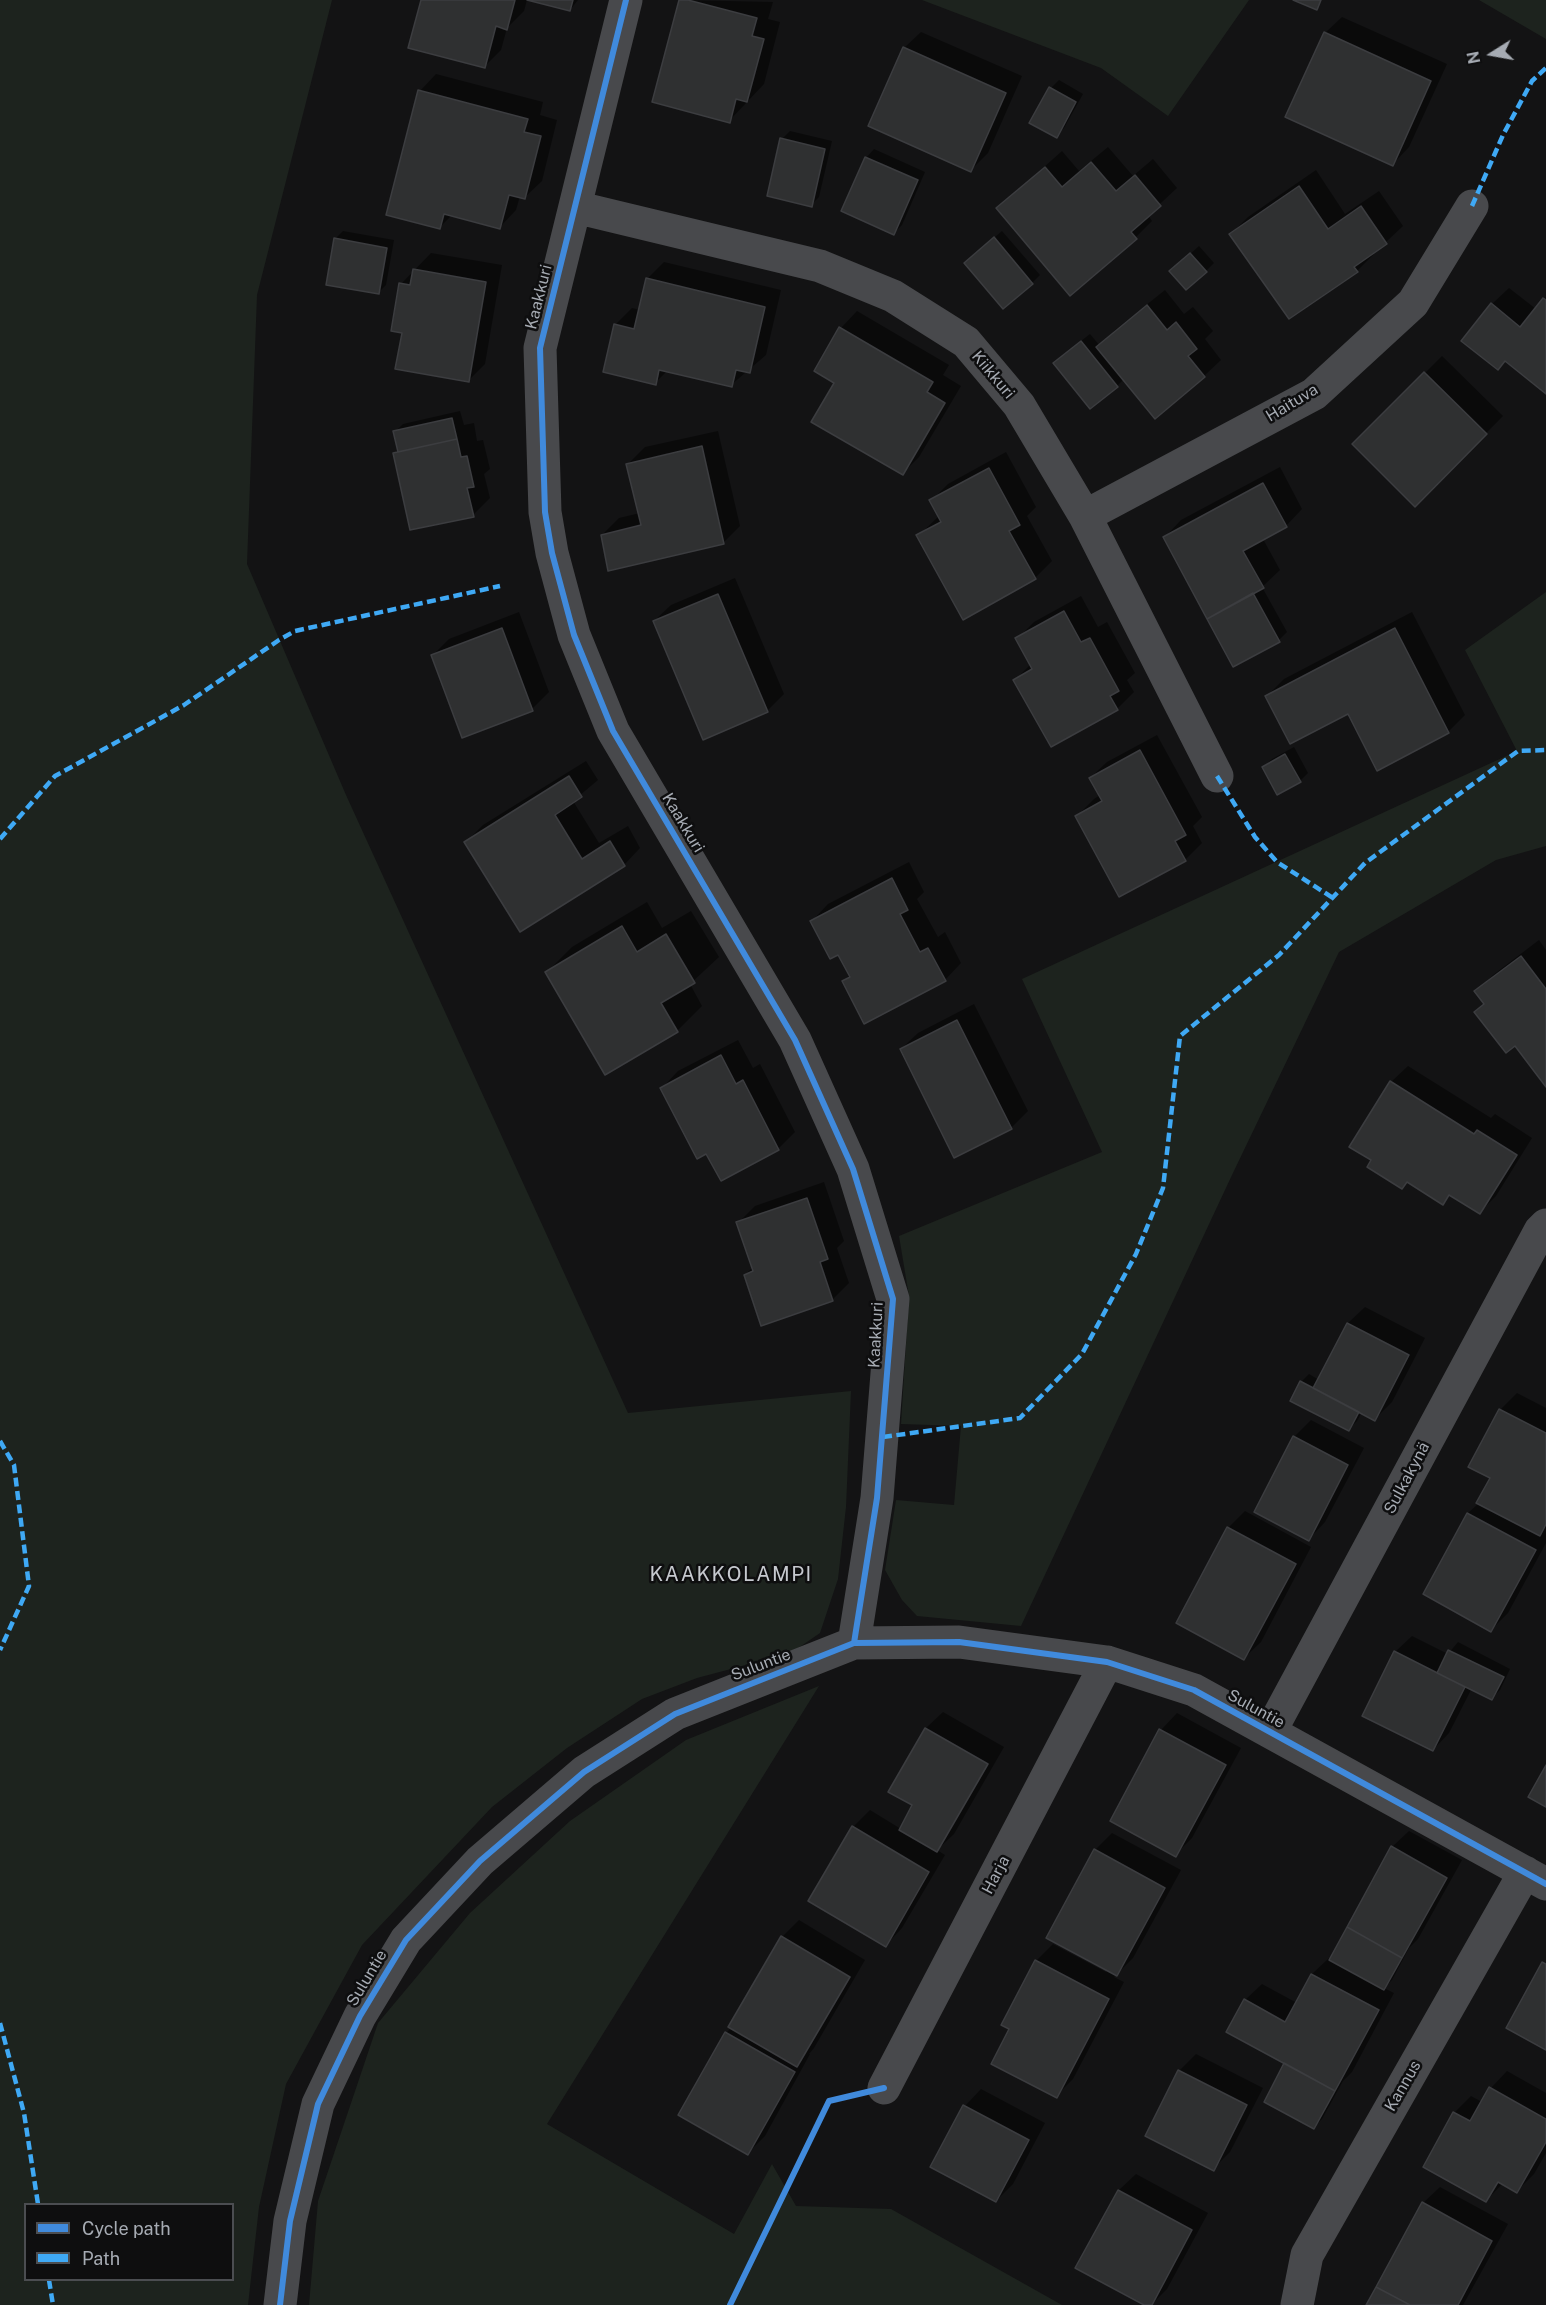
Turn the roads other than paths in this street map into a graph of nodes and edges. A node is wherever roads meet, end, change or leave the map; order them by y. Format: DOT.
graph roads {
  1 [pos="626,0"];
  2 [pos="1472,206"];
  3 [pos="575,207"];
  4 [pos="1085,516"];
  5 [pos="1217,776"];
  6 [pos="1546,1225"];
  7 [pos="854,1643"];
  8 [pos="1107,1662"];
  9 [pos="1270,1732"];
  10 [pos="1535,1878"];
  11 [pos="884,2088"];
  12 [pos="280,2305"];
  13 [pos="1297,2305"];
  1 -- 3 [label="street, Kaakkuri"];
  2 -- 4 [label="street, Haituva"];
  3 -- 4 [label="street, Kiikkuri"];
  3 -- 7 [label="street, Kaakkuri"];
  4 -- 5 [label="street, Kiikkuri"];
  6 -- 9 [label="street, Sulkakynä"];
  7 -- 8 [label="street, Suluntie"];
  7 -- 12 [label="street, Suluntie"];
  8 -- 9 [label="street, Suluntie"];
  8 -- 11 [label="street, Harja"];
  9 -- 10 [label="street, Suluntie"];
  10 -- 13 [label="street, Kannus"];
}
